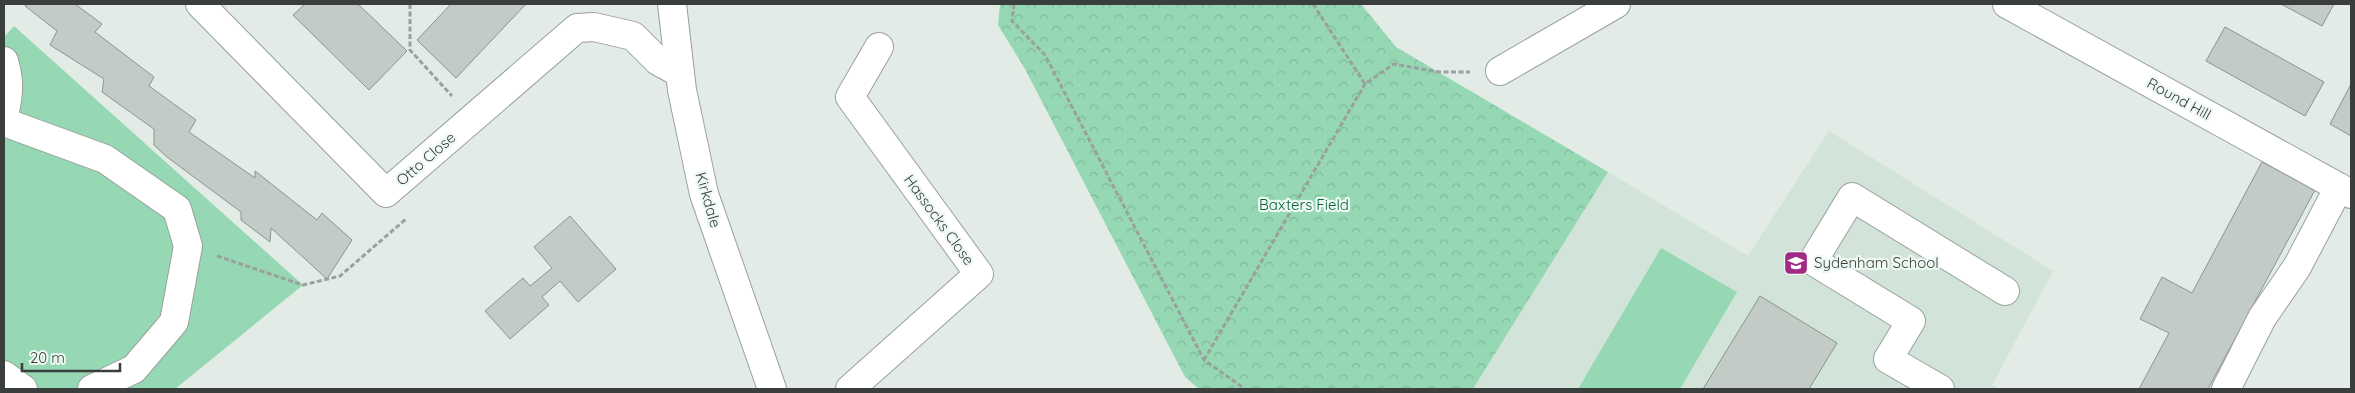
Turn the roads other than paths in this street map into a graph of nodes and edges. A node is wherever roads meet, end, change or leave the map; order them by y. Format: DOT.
graph roads {
  1 [pos="200,4"];
  2 [pos="672,4"];
  3 [pos="1616,4"];
  4 [pos="2007,4"];
  5 [pos="879,48"];
  6 [pos="4,61"];
  7 [pos="1500,71"];
  8 [pos="680,74"];
  9 [pos="4,115"];
  10 [pos="4,122"];
  11 [pos="2345,190"];
  12 [pos="2005,291"];
  13 [pos="4,376"];
  14 [pos="23,389"];
  15 [pos="92,389"];
  16 [pos="772,389"];
  17 [pos="850,389"];
  18 [pos="1940,389"];
  19 [pos="2226,389"];
  1 -- 8 [label="street, Otto Close"];
  2 -- 8 [label="street, Kirkdale"];
  3 -- 7 [label="street"];
  4 -- 11 [label="street, Round Hill"];
  5 -- 17 [label="street, Hassocks Close"];
  6 -- 9 [label="street"];
  8 -- 16 [label="street, Kirkdale"];
  10 -- 15 [label="street"];
  11 -- 19 [label="street"];
  12 -- 18 [label="street"];
  13 -- 14 [label="street"];
}
